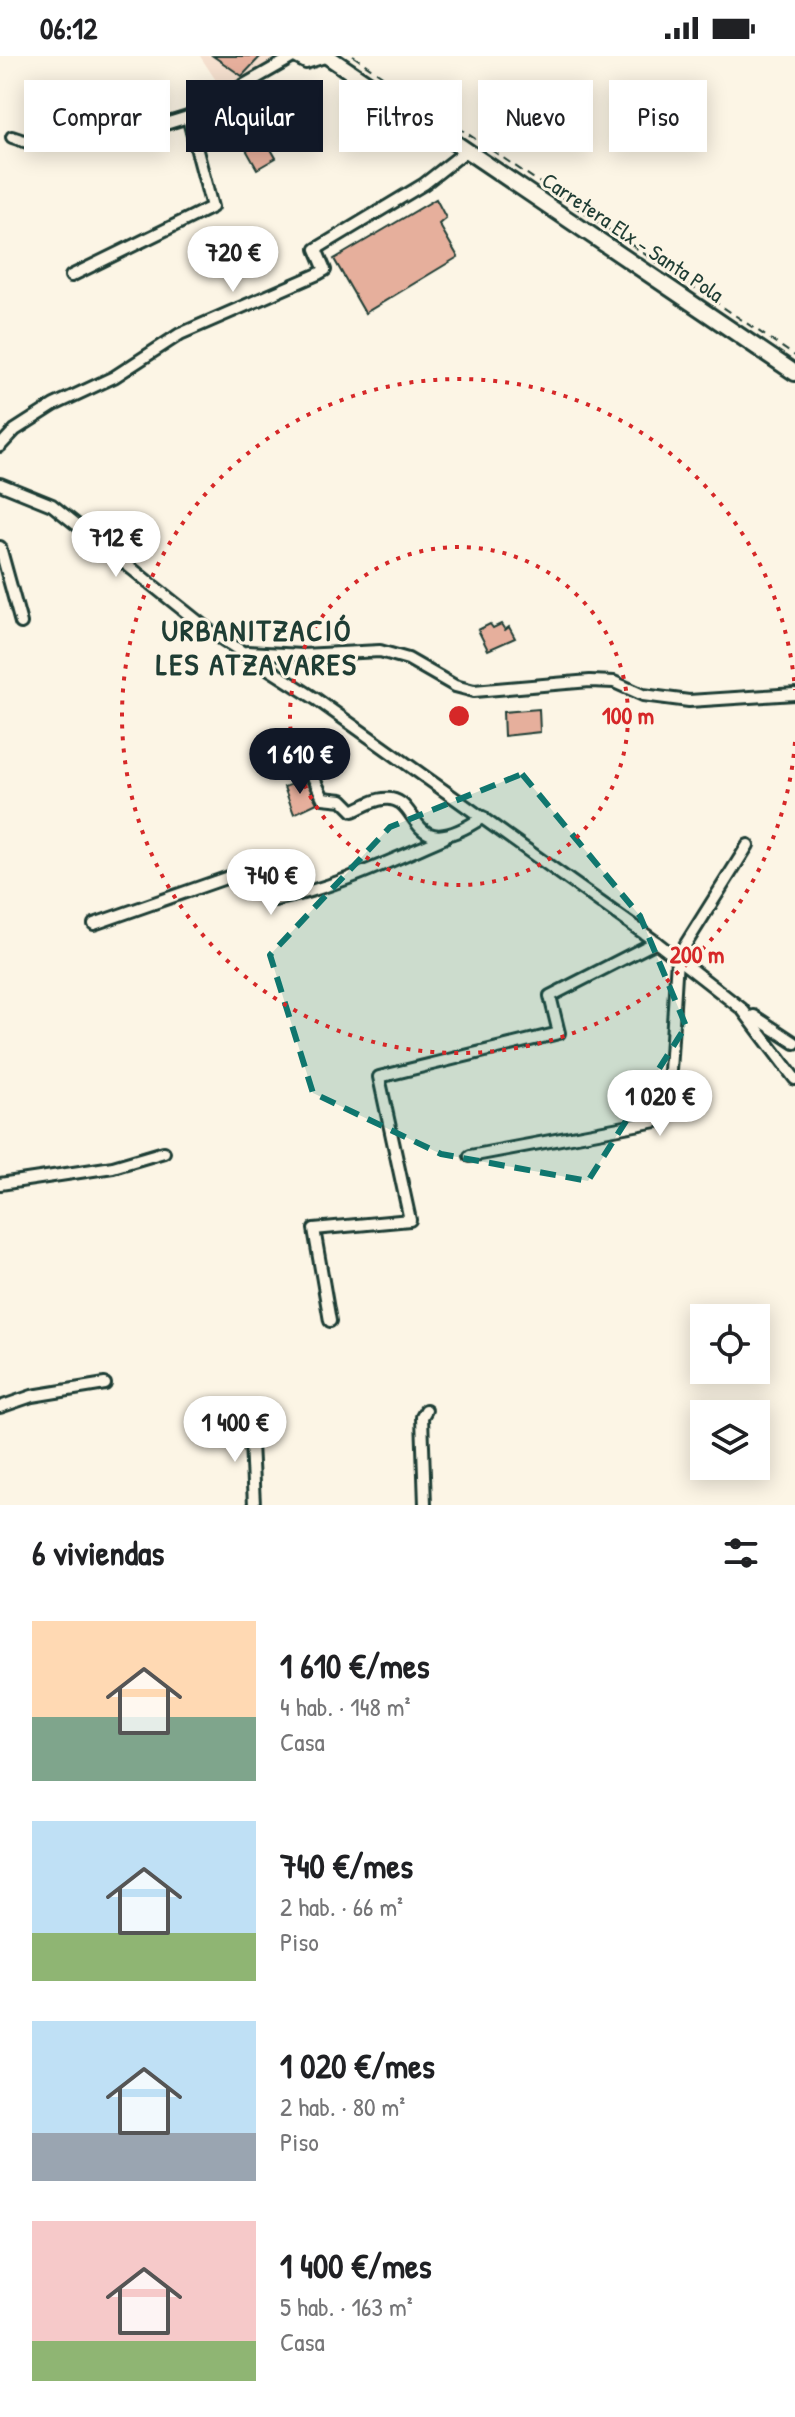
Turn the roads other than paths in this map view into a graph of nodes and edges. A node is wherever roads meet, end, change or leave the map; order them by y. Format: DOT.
graph roads {
  1 [pos="328,56"];
  2 [pos="346,56"];
  3 [pos="293,57"];
  4 [pos="253,80"];
  5 [pos="186,118"];
  6 [pos="12,137"];
  7 [pos="466,151"];
  8 [pos="197,152"];
  9 [pos="71,276"];
  10 [pos="795,363"];
  11 [pos="795,373"];
  12 [pos="0,446"];
  13 [pos="0,484"];
  14 [pos="0,547"];
  15 [pos="21,623"];
  16 [pos="245,652"];
  17 [pos="795,694"];
  18 [pos="307,764"];
  19 [pos="483,817"];
  20 [pos="444,838"];
  21 [pos="748,845"];
  22 [pos="94,924"];
  23 [pos="656,942"];
  24 [pos="677,958"];
  25 [pos="742,1009"];
  26 [pos="795,1043"];
  27 [pos="795,1079"];
  28 [pos="164,1152"];
  29 [pos="470,1156"];
  30 [pos="0,1184"];
  31 [pos="330,1321"];
  32 [pos="105,1384"];
  33 [pos="0,1407"];
  34 [pos="426,1410"];
  35 [pos="250,1422"];
  36 [pos="254,1505"];
  37 [pos="425,1505"];
  1 -- 3 [label="street"];
  1 -- 7 [label="main road, Carretera Elx - Santa Pola"];
  2 -- 10 [label="main road, Carretera Elx - Santa Pola"];
  3 -- 4 [label="street"];
  5 -- 6 [label="street"];
  7 -- 11 [label="main road, Carretera Elx - Santa Pola"];
  7 -- 12 [label="street"];
  8 -- 9 [label="street"];
  13 -- 16 [label="street"];
  14 -- 15 [label="street"];
  16 -- 17 [label="street"];
  16 -- 19 [label="street"];
  18 -- 20 [label="street"];
  19 -- 20 [label="street"];
  19 -- 23 [label="street"];
  20 -- 22 [label="street"];
  21 -- 24 [label="street"];
  23 -- 24 [label="street"];
  23 -- 31 [label="street"];
  24 -- 25 [label="street"];
  24 -- 29 [label="street"];
  25 -- 26 [label="street"];
  25 -- 27 [label="street"];
  28 -- 30 [label="street"];
  32 -- 33 [label="street"];
  34 -- 37 [label="street"];
  35 -- 36 [label="street"];
}
